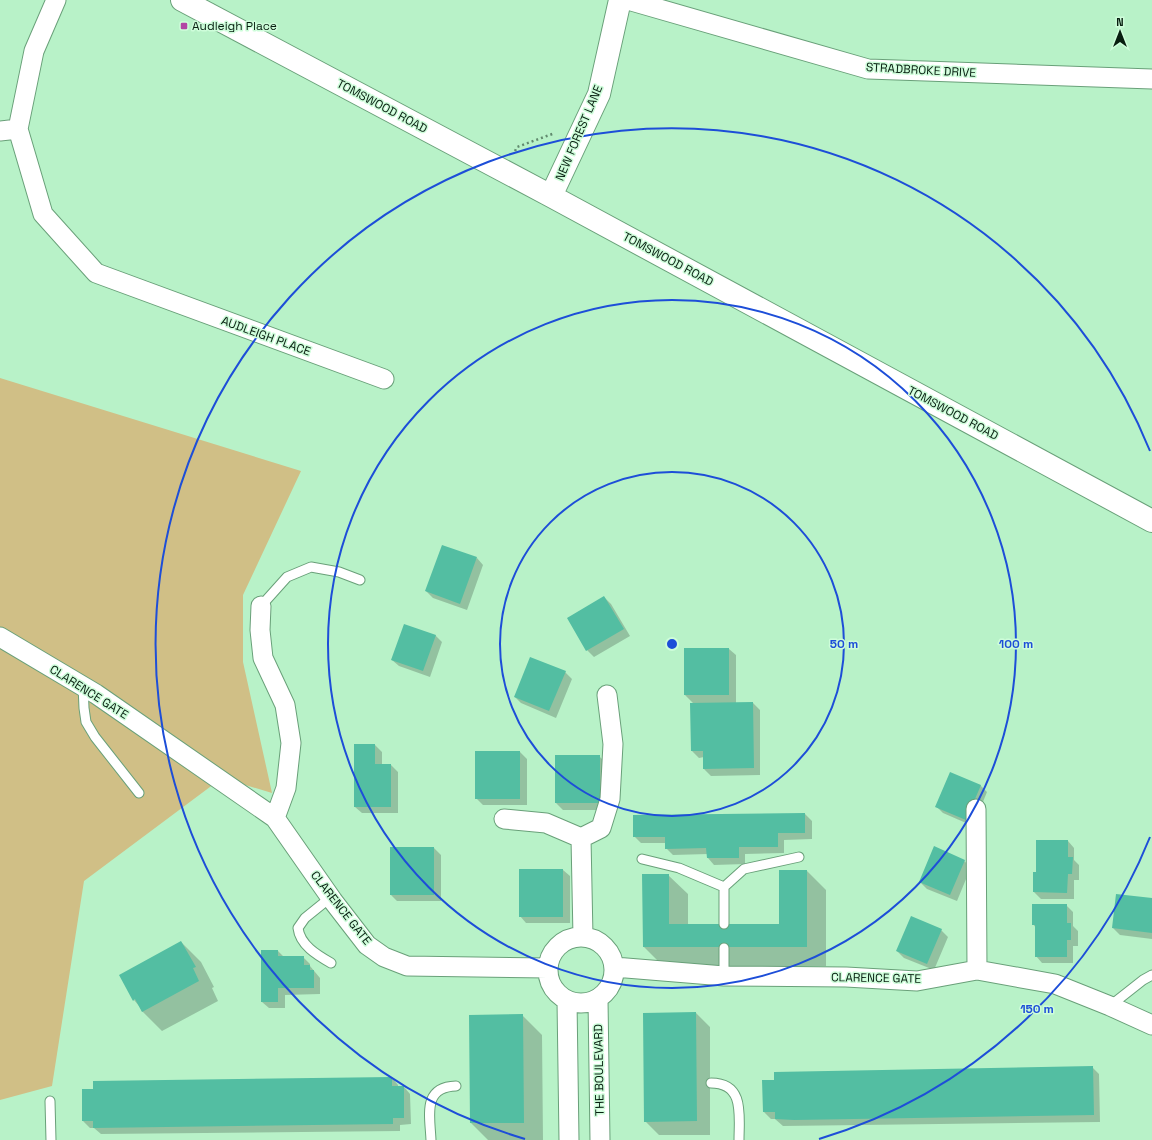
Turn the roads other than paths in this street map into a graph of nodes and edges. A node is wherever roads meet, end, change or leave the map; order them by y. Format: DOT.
graph roads {
  1 [pos="56,0"];
  2 [pos="182,0"];
  3 [pos="620,0"];
  4 [pos="628,0"];
  5 [pos="1152,79"];
  6 [pos="9,130"];
  7 [pos="551,196"];
  8 [pos="384,379"];
  9 [pos="1152,521"];
  10 [pos="360,580"];
  11 [pos="261,606"];
  12 [pos="0,637"];
  13 [pos="83,686"];
  14 [pos="607,695"];
  15 [pos="139,793"];
  16 [pos="976,809"];
  17 [pos="275,818"];
  18 [pos="504,819"];
  19 [pos="581,838"];
  20 [pos="798,857"];
  21 [pos="642,859"];
  22 [pos="724,887"];
  23 [pos="331,897"];
  24 [pos="724,924"];
  25 [pos="583,937"];
  26 [pos="724,948"];
  27 [pos="331,964"];
  28 [pos="614,967"];
  29 [pos="548,968"];
  30 [pos="977,970"];
  31 [pos="1152,975"];
  32 [pos="724,976"];
  33 [pos="598,999"];
  34 [pos="567,1000"];
  35 [pos="1110,1006"];
  36 [pos="1152,1025"];
  37 [pos="711,1083"];
  38 [pos="456,1086"];
  39 [pos="50,1101"];
  40 [pos="51,1140"];
  41 [pos="431,1140"];
  42 [pos="569,1140"];
  43 [pos="600,1140"];
  44 [pos="739,1140"];
  1 -- 6 [label="street, AUDLEIGH PLACE"];
  2 -- 7 [label="street, TOMSWOOD ROAD"];
  3 -- 7 [label="street, NEW FOREST LANE"];
  4 -- 5 [label="street, STRADBROKE DRIVE"];
  6 -- 8 [label="street, AUDLEIGH PLACE"];
  7 -- 9 [label="street, TOMSWOOD ROAD"];
  10 -- 11 [label="lane"];
  11 -- 17 [label="street"];
  12 -- 13 [label="street, CLARENCE GATE"];
  13 -- 15 [label="lane"];
  13 -- 17 [label="street, CLARENCE GATE"];
  14 -- 19 [label="street"];
  16 -- 30 [label="street"];
  17 -- 23 [label="street, CLARENCE GATE"];
  18 -- 19 [label="street"];
  19 -- 25 [label="street"];
  20 -- 22 [label="lane"];
  21 -- 22 [label="lane"];
  22 -- 24 [label="lane"];
  23 -- 27 [label="lane"];
  23 -- 29 [label="street, CLARENCE GATE"];
  25 -- 28 [label="street"];
  25 -- 29 [label="street"];
  26 -- 32 [label="lane"];
  28 -- 32 [label="street, CLARENCE GATE"];
  28 -- 33 [label="street"];
  29 -- 34 [label="street"];
  30 -- 32 [label="street, CLARENCE GATE"];
  30 -- 35 [label="street, CLARENCE GATE"];
  31 -- 35 [label="lane"];
  33 -- 34 [label="street"];
  33 -- 43 [label="street, THE BOULEVARD"];
  34 -- 42 [label="street"];
  35 -- 36 [label="street, CLARENCE GATE"];
  37 -- 44 [label="lane"];
  38 -- 41 [label="lane"];
  39 -- 40 [label="lane"];
}
